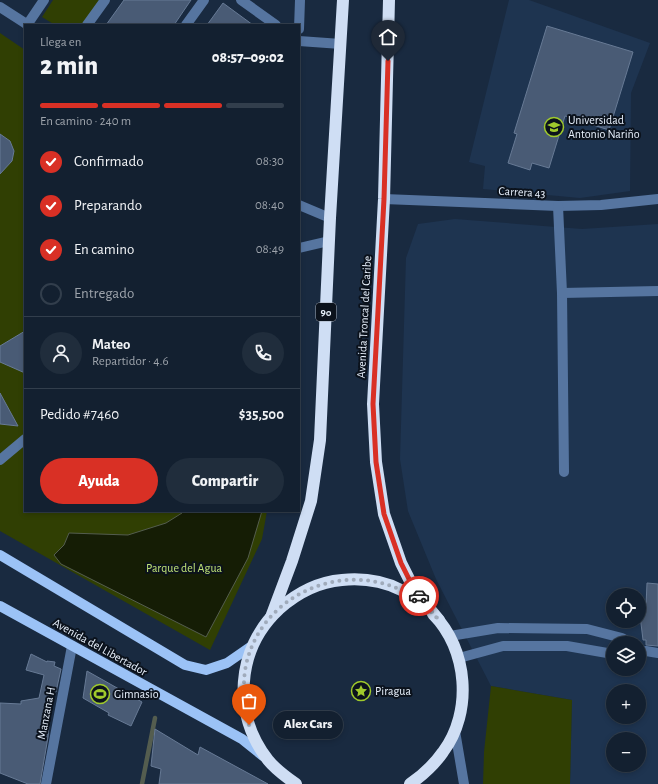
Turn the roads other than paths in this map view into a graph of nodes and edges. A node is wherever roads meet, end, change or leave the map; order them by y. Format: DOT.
graph roads {
  1 [pos="44,0"];
  2 [pos="105,0"];
  3 [pos="204,0"];
  4 [pos="241,0"];
  5 [pos="300,0"];
  6 [pos="343,0"];
  7 [pos="389,0"];
  8 [pos="0,7"];
  9 [pos="26,24"];
  10 [pos="29,24"];
  11 [pos="88,24"];
  12 [pos="187,24"];
  13 [pos="275,24"];
  14 [pos="299,24"];
  15 [pos="300,41"];
  16 [pos="340,44"];
  17 [pos="384,199"];
  18 [pos="658,200"];
  19 [pos="300,205"];
  20 [pos="558,206"];
  21 [pos="330,218"];
  22 [pos="329,241"];
  23 [pos="300,248"];
  24 [pos="658,292"];
  25 [pos="562,293"];
  26 [pos="24,440"];
  27 [pos="0,460"];
  28 [pos="564,472"];
  29 [pos="0,555"];
  30 [pos="0,606"];
  31 [pos="271,617"];
  32 [pos="439,620"];
  33 [pos="450,636"];
  34 [pos="614,636"];
  35 [pos="253,644"];
  36 [pos="72,646"];
  37 [pos="646,651"];
  38 [pos="606,653"];
  39 [pos="658,653"];
  40 [pos="459,658"];
  41 [pos="455,731"];
  42 [pos="269,761"];
  43 [pos="283,775"];
  44 [pos="46,784"];
  45 [pos="291,784"];
  46 [pos="296,784"];
  47 [pos="411,784"];
  48 [pos="464,784"];
  1 -- 10 [label="street"];
  2 -- 11 [label="street"];
  3 -- 12 [label="street"];
  4 -- 13 [label="street"];
  5 -- 14 [label="street"];
  6 -- 16 [label="highway, 90"];
  7 -- 17 [label="highway, Avenida Troncal del Caribe"];
  8 -- 9 [label="street"];
  15 -- 16 [label="street"];
  16 -- 21 [label="highway, 90"];
  17 -- 20 [label="street, Carrera 43"];
  17 -- 32 [label="highway, Avenida Troncal del Caribe"];
  18 -- 20 [label="street, Carrera 43"];
  19 -- 21 [label="street"];
  20 -- 25 [label="street"];
  21 -- 22 [label="highway, 90"];
  22 -- 23 [label="street"];
  22 -- 31 [label="highway, 90"];
  24 -- 25 [label="street"];
  25 -- 28 [label="street"];
  26 -- 27 [label="street"];
  29 -- 35 [label="main road"];
  30 -- 36 [label="main road, Avenida del Libertador"];
  31 -- 32 [label="highway"];
  31 -- 35 [label="highway"];
  32 -- 33 [label="highway"];
  33 -- 34 [label="street"];
  33 -- 40 [label="highway"];
  35 -- 42 [label="highway"];
  36 -- 42 [label="main road, Avenida del Libertador"];
  36 -- 44 [label="street, Manzana H"];
  37 -- 39 [label="street"];
  38 -- 40 [label="street"];
  40 -- 41 [label="highway"];
  41 -- 47 [label="highway"];
  41 -- 48 [label="street"];
  42 -- 43 [label="highway"];
  43 -- 45 [label="highway"];
  43 -- 46 [label="highway"];
}
